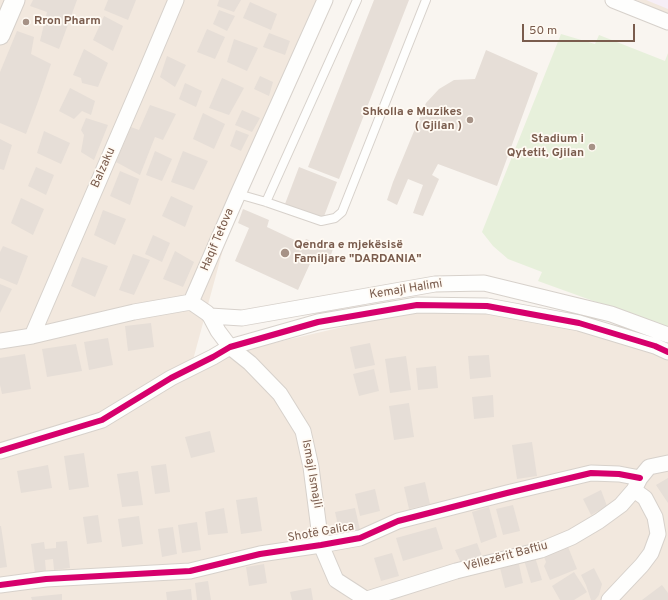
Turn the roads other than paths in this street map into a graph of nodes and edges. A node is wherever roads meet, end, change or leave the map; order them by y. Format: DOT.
graph roads {
  1 [pos="15,0"];
  2 [pos="176,0"];
  3 [pos="325,0"];
  4 [pos="357,0"];
  5 [pos="426,0"];
  6 [pos="613,0"];
  7 [pos="4,16"];
  8 [pos="668,22"];
  9 [pos="0,35"];
  10 [pos="238,194"];
  11 [pos="266,202"];
  12 [pos="191,302"];
  13 [pos="210,316"];
  14 [pos="668,335"];
  15 [pos="32,336"];
  16 [pos="0,341"];
  17 [pos="230,347"];
  18 [pos="668,352"];
  19 [pos="0,451"];
  20 [pos="668,463"];
  21 [pos="637,484"];
  22 [pos="321,545"];
  23 [pos="0,585"];
  24 [pos="365,600"];
  25 [pos="609,600"];
  1 -- 7 [label="street"];
  2 -- 15 [label="street, Balzaku"];
  3 -- 10 [label="street, Haqif Tetova"];
  4 -- 11 [label="lane"];
  5 -- 11 [label="lane"];
  6 -- 8 [label="street"];
  7 -- 9 [label="street"];
  10 -- 11 [label="lane"];
  10 -- 12 [label="street, Haqif Tetova"];
  12 -- 13 [label="street, Ismajl Ismajli"];
  12 -- 15 [label="street"];
  13 -- 14 [label="street, Kemajl Halimi"];
  13 -- 17 [label="street, Ismajl Ismajli"];
  15 -- 16 [label="street"];
  17 -- 18 [label="street"];
  17 -- 19 [label="street"];
  17 -- 22 [label="street, Ismajl Ismajli"];
  20 -- 21 [label="street, Vëllezërit Baftiu"];
  21 -- 22 [label="street, Shotë Galica"];
  21 -- 24 [label="street, Vëllezërit Baftiu"];
  21 -- 25 [label="street"];
  22 -- 23 [label="street, Shotë Galica"];
  22 -- 24 [label="street, Ismajl Ismajli"];
}
